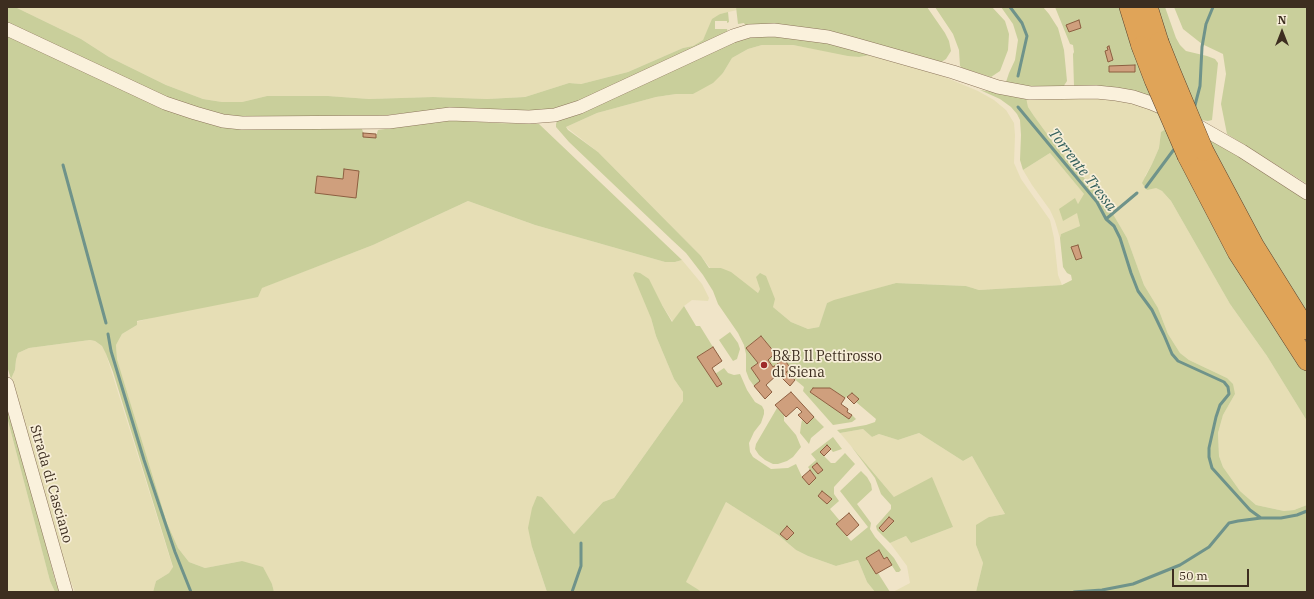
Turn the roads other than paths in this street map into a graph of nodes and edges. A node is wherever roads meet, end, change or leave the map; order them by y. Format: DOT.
graph roads {
  1 [pos="1129,7"];
  2 [pos="1148,7"];
  3 [pos="7,29"];
  4 [pos="1150,44"];
  5 [pos="1196,154"];
  6 [pos="1307,193"];
  7 [pos="1307,330"];
  8 [pos="1307,361"];
  9 [pos="7,384"];
  10 [pos="66,592"];
  1 -- 4 [label="highway"];
  2 -- 4 [label="highway"];
  3 -- 6 [label="street"];
  4 -- 5 [label="highway, bridge"];
  5 -- 7 [label="highway"];
  5 -- 8 [label="highway"];
  9 -- 10 [label="street, Strada di Casciano"];
}
